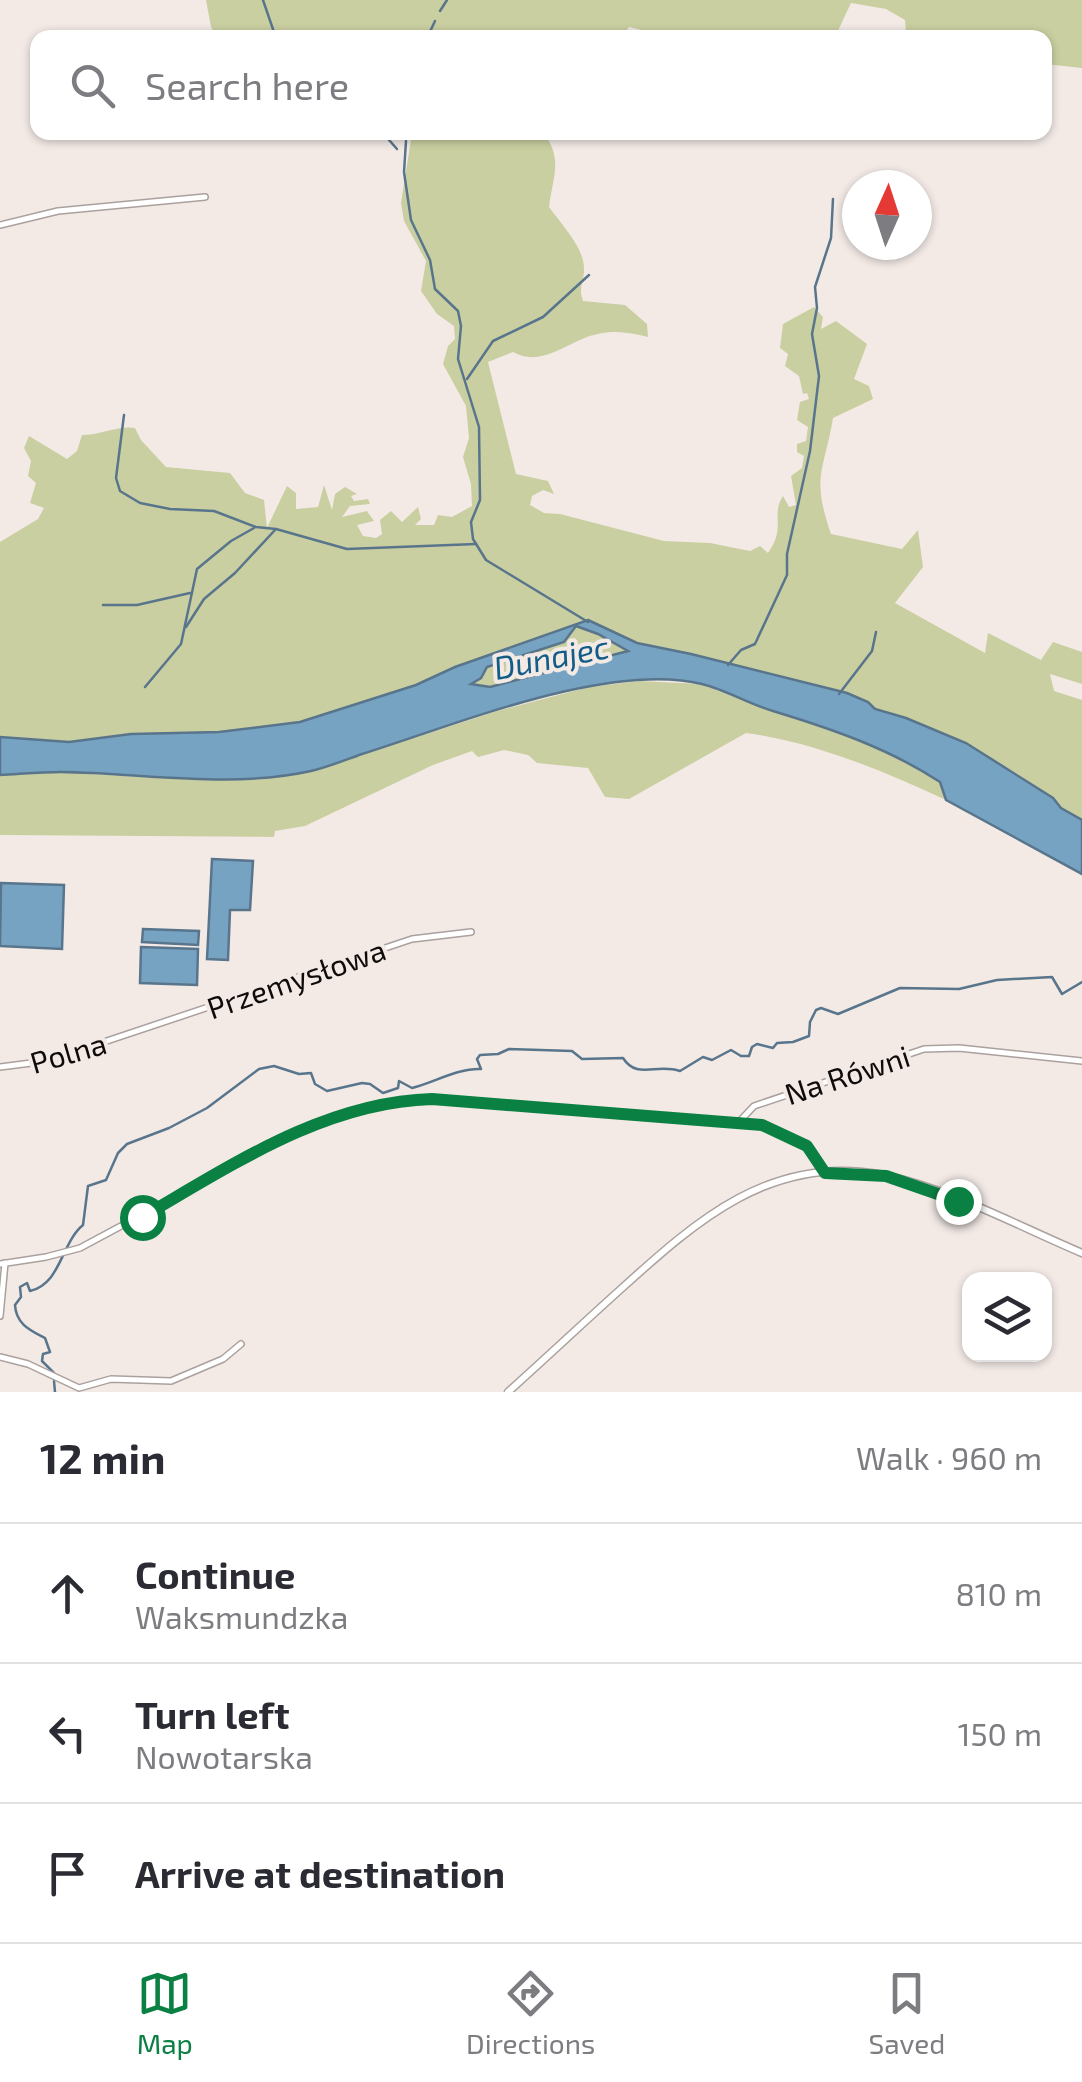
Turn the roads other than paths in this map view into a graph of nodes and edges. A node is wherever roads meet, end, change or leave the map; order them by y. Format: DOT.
graph roads {
  1 [pos="205,198"];
  2 [pos="0,225"];
  3 [pos="472,932"];
  4 [pos="123,1037"];
  5 [pos="1082,1060"];
  6 [pos="0,1068"];
  7 [pos="740,1122"];
  8 [pos="825,1173"];
  9 [pos="1082,1253"];
  10 [pos="2,1264"];
  11 [pos="0,1316"];
  12 [pos="241,1344"];
  13 [pos="0,1357"];
  14 [pos="508,1392"];
  1 -- 2 [label="street"];
  3 -- 4 [label="street, Przemysłowa"];
  4 -- 6 [label="street, Polna"];
  5 -- 7 [label="street, Na Równi"];
  7 -- 8 [label="street"];
  7 -- 10 [label="street"];
  8 -- 9 [label="street"];
  8 -- 14 [label="street"];
  10 -- 11 [label="street"];
  12 -- 13 [label="street"];
}
